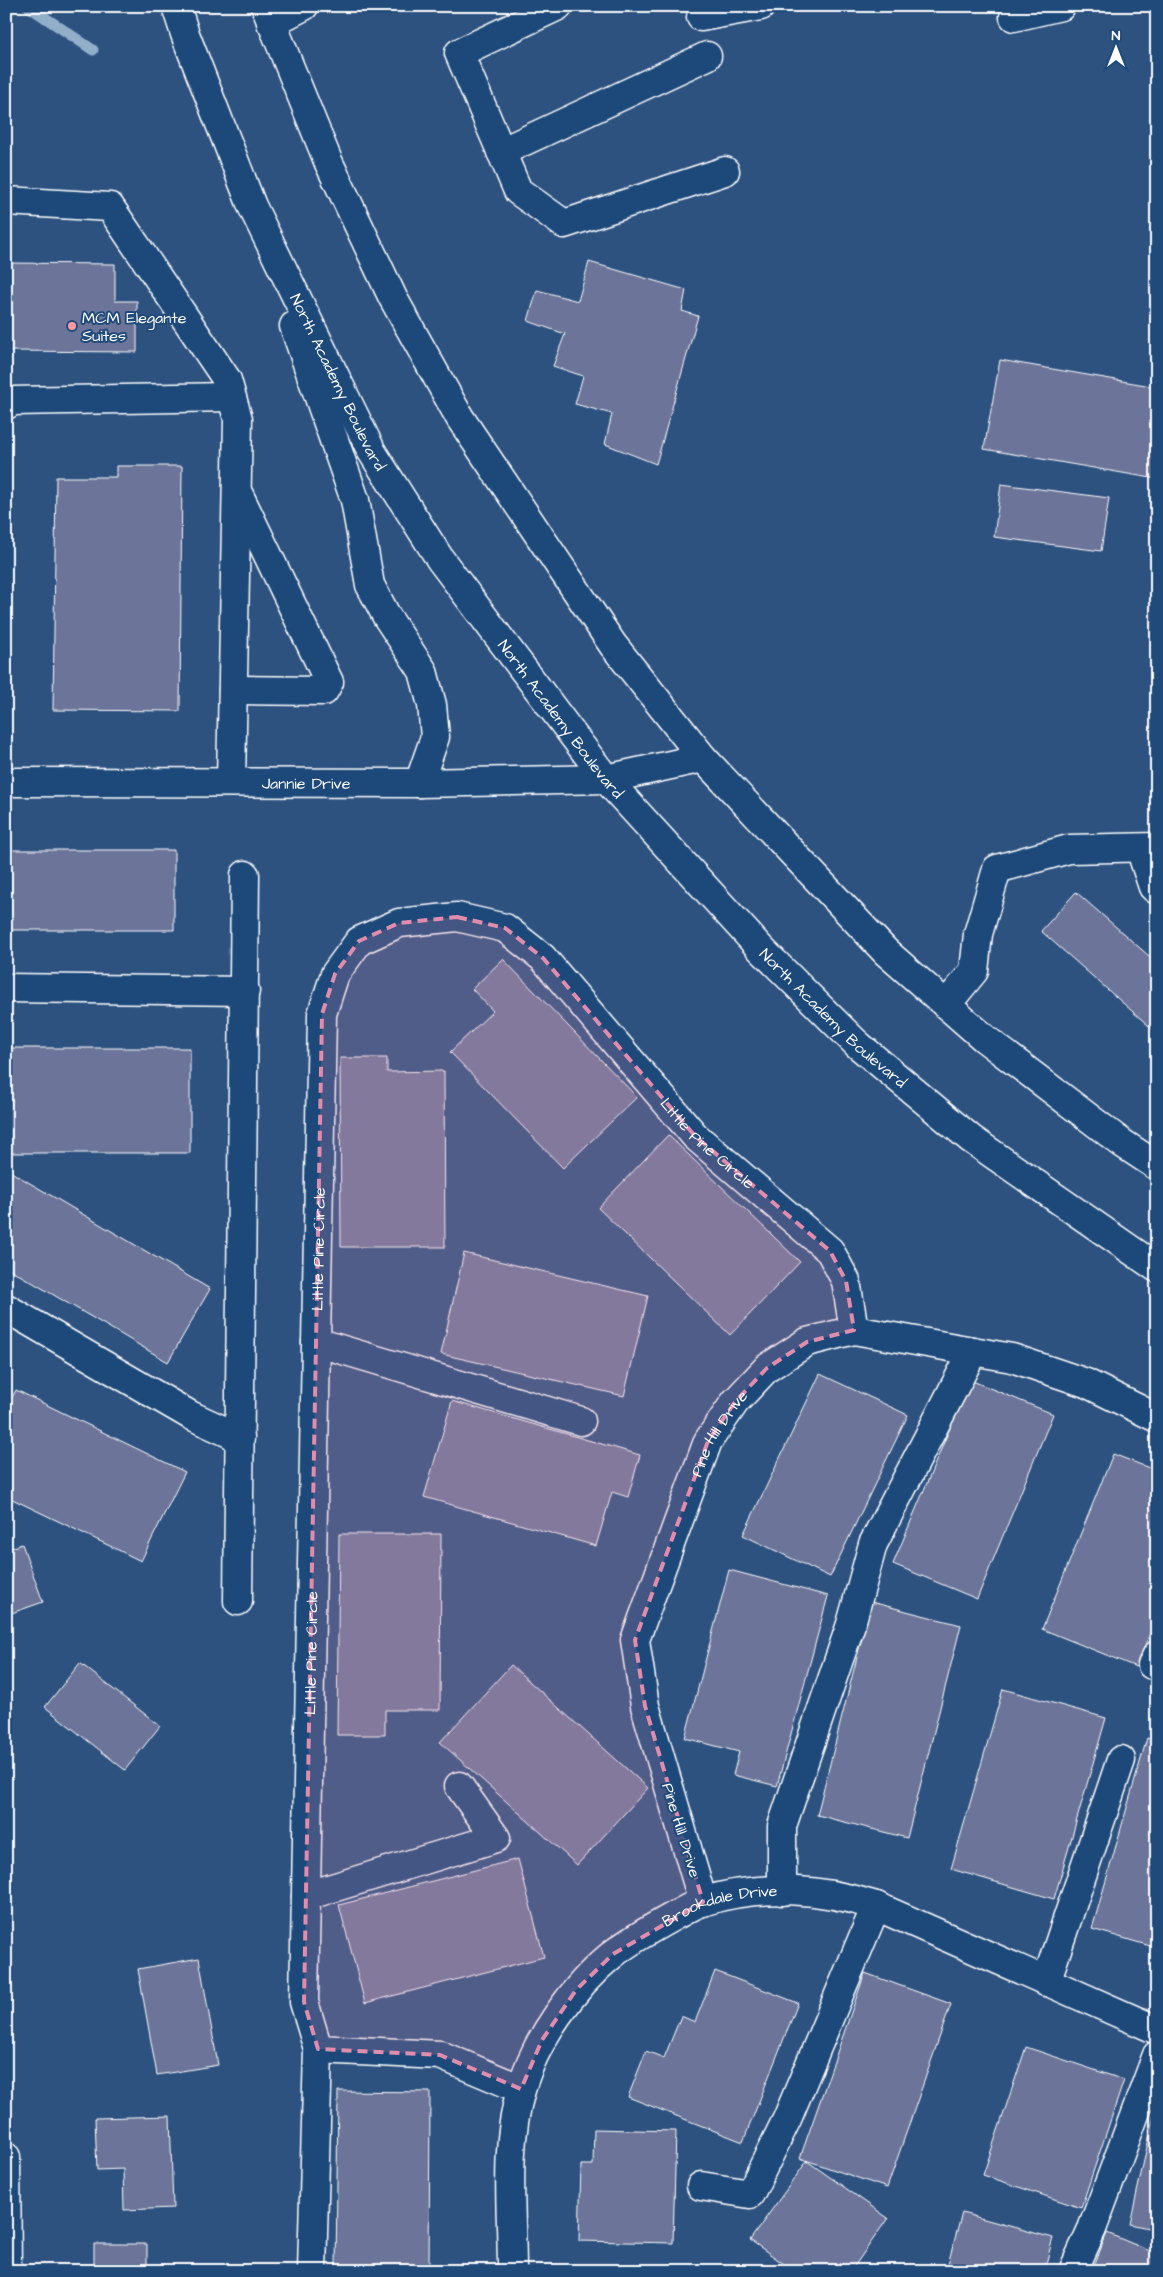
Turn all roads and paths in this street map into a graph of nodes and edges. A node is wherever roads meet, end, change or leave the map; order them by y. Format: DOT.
graph roads {
  1 [pos="176,6"];
  2 [pos="304,6"];
  3 [pos="558,6"];
  4 [pos="761,6"];
  5 [pos="1061,6"];
  6 [pos="268,15"];
  7 [pos="701,17"];
  8 [pos="1014,17"];
  9 [pos="707,56"];
  10 [pos="501,152"];
  11 [pos="726,171"];
  12 [pos="6,201"];
  13 [pos="252,206"];
  14 [pos="232,397"];
  15 [pos="6,405"];
  16 [pos="236,490"];
  17 [pos="233,690"];
  18 [pos="704,758"];
  19 [pos="606,779"];
  20 [pos="6,782"];
  21 [pos="231,782"];
  22 [pos="418,783"];
  23 [pos="1148,848"];
  24 [pos="245,874"];
  25 [pos="1157,890"];
  26 [pos="6,988"];
  27 [pos="245,991"];
  28 [pos="946,1005"];
  29 [pos="1157,1166"];
  30 [pos="1157,1268"];
  31 [pos="6,1308"];
  32 [pos="854,1330"];
  33 [pos="316,1342"];
  34 [pos="973,1351"];
  35 [pos="1157,1418"];
  36 [pos="581,1421"];
  37 [pos="240,1438"];
  38 [pos="238,1601"];
  39 [pos="1121,1760"];
  40 [pos="459,1786"];
  41 [pos="782,1891"];
  42 [pos="306,1896"];
  43 [pos="703,1902"];
  44 [pos="876,1906"];
  45 [pos="1046,1982"];
  46 [pos="1157,2030"];
  47 [pos="318,2050"];
  48 [pos="1157,2055"];
  49 [pos="521,2089"];
  50 [pos="6,2157"];
  51 [pos="701,2186"];
  52 [pos="7,2271"];
  53 [pos="312,2271"];
  54 [pos="512,2271"];
  55 [pos="1073,2271"];
  1 -- 13 [label="main road, North Academy Boulevard"];
  2 -- 6 [label="main road"];
  3 -- 10 [label="main road"];
  4 -- 7 [label="main road"];
  5 -- 8 [label="main road"];
  6 -- 18 [label="main road"];
  9 -- 10 [label="main road"];
  10 -- 11 [label="main road"];
  12 -- 14 [label="main road"];
  13 -- 19 [label="main road, North Academy Boulevard"];
  13 -- 22 [label="main road"];
  14 -- 15 [label="main road"];
  14 -- 16 [label="main road"];
  16 -- 17 [label="main road"];
  16 -- 17 [label="main road"];
  17 -- 21 [label="main road"];
  18 -- 19 [label="main road, Jannie Drive"];
  18 -- 28 [label="main road"];
  19 -- 22 [label="main road, Jannie Drive"];
  19 -- 30 [label="main road, North Academy Boulevard"];
  20 -- 21 [label="main road, Jannie Drive"];
  21 -- 22 [label="main road, Jannie Drive"];
  23 -- 25 [label="main road"];
  23 -- 28 [label="main road"];
  24 -- 27 [label="main road"];
  26 -- 27 [label="main road"];
  27 -- 37 [label="main road"];
  28 -- 29 [label="main road"];
  31 -- 37 [label="main road"];
  32 -- 33 [label="main road, Little Pine Circle"];
  32 -- 34 [label="main road, Pine Hill Drive"];
  32 -- 43 [label="main road, Pine Hill Drive"];
  33 -- 36 [label="main road"];
  33 -- 42 [label="main road, Little Pine Circle"];
  34 -- 35 [label="main road, Pine Hill Drive"];
  34 -- 41 [label="main road"];
  37 -- 38 [label="main road"];
  39 -- 45 [label="main road"];
  40 -- 42 [label="main road"];
  41 -- 43 [label="main road, Brookdale Drive"];
  41 -- 44 [label="main road, Brookdale Drive"];
  42 -- 47 [label="main road, Little Pine Circle"];
  43 -- 49 [label="main road, Brookdale Drive"];
  44 -- 45 [label="main road, Brookdale Drive"];
  44 -- 51 [label="main road"];
  45 -- 46 [label="main road, Brookdale Drive"];
  47 -- 49 [label="main road"];
  47 -- 53 [label="main road, Little Pine Circle"];
  48 -- 55 [label="main road"];
  49 -- 54 [label="main road, Brookdale Drive"];
  50 -- 52 [label="main road"];
}
